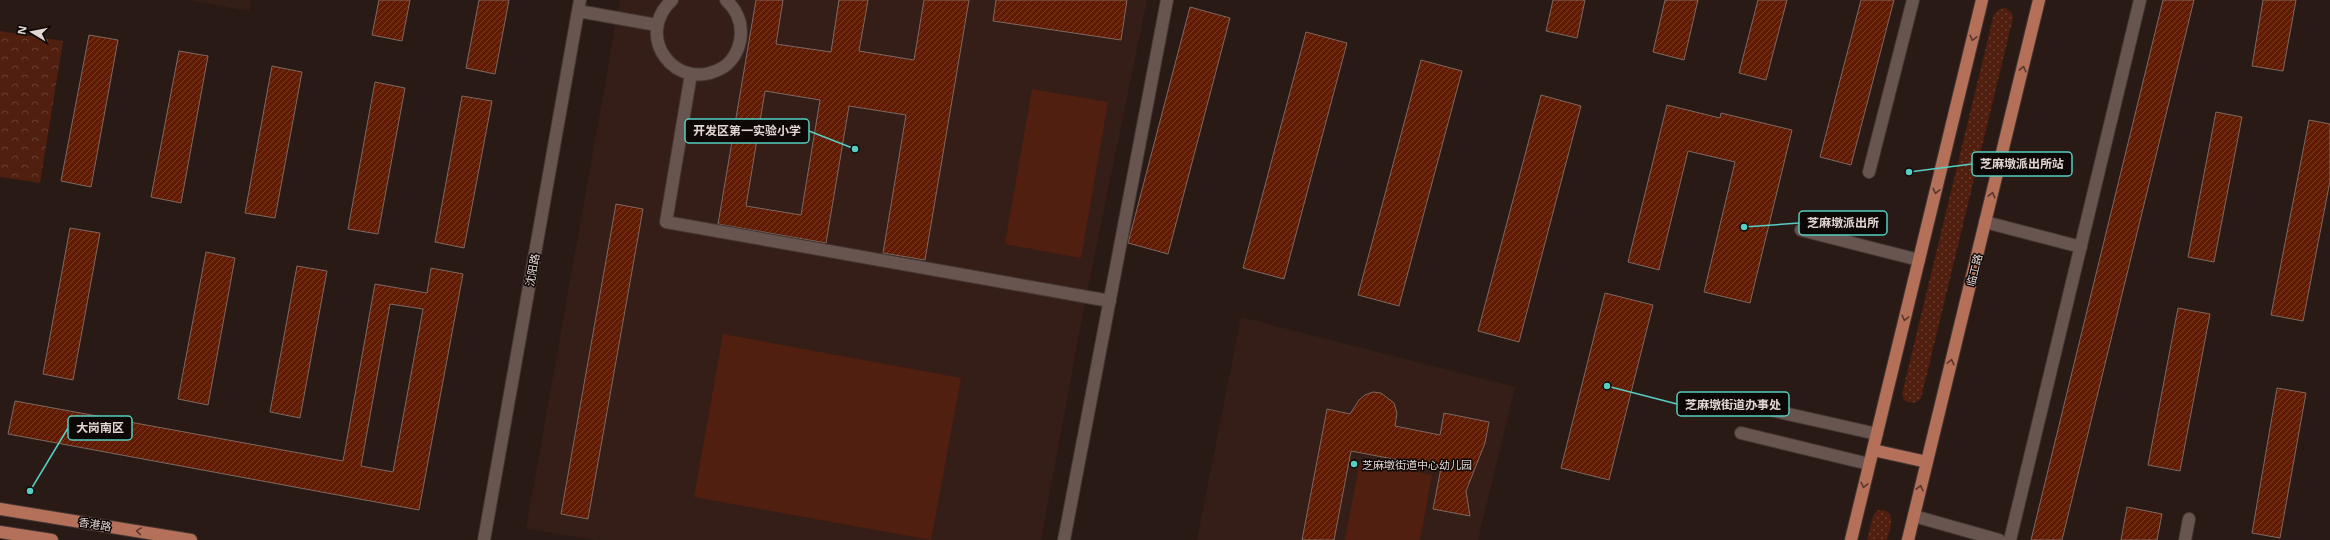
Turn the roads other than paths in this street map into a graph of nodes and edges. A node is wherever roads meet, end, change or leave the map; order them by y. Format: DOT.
graph roads {
  1 [pos="672,0"];
  2 [pos="726,0"];
  3 [pos="1167,0"];
  4 [pos="1913,0"];
  5 [pos="1982,0"];
  6 [pos="2039,0"];
  7 [pos="2140,0"];
  8 [pos="579,6"];
  9 [pos="657,25"];
  10 [pos="691,74"];
  11 [pos="1869,172"];
  12 [pos="1985,222"];
  13 [pos="1801,230"];
  14 [pos="2081,247"];
  15 [pos="1919,260"];
  16 [pos="1110,301"];
  17 [pos="1748,404"];
  18 [pos="1741,433"];
  19 [pos="1877,434"];
  20 [pos="1873,450"];
  21 [pos="1927,462"];
  22 [pos="1869,464"];
  23 [pos="0,509"];
  24 [pos="1914,516"];
  25 [pos="2189,519"];
  26 [pos="0,532"];
  27 [pos="52,540"];
  28 [pos="191,540"];
  29 [pos="484,540"];
  30 [pos="1064,540"];
  31 [pos="1851,540"];
  32 [pos="1908,540"];
  33 [pos="1999,540"];
  34 [pos="2010,540"];
  35 [pos="2185,540"];
  1 -- 9 [label="street"];
  2 -- 10 [label="street"];
  3 -- 16 [label="street"];
  4 -- 11 [label="street"];
  5 -- 15 [label="main road, one-way"];
  12 -- 6 [label="main road, 临工路, one-way"];
  7 -- 14 [label="street"];
  8 -- 9 [label="street"];
  8 -- 29 [label="street, 沈阳路"];
  9 -- 10 [label="street"];
  10 -- 16 [label="street"];
  12 -- 14 [label="street"];
  21 -- 12 [label="main road, 临工路, one-way"];
  13 -- 15 [label="street"];
  14 -- 34 [label="street"];
  15 -- 19 [label="main road, one-way"];
  16 -- 30 [label="street"];
  17 -- 19 [label="street"];
  18 -- 22 [label="street"];
  19 -- 20 [label="main road"];
  20 -- 21 [label="main road"];
  20 -- 22 [label="main road"];
  24 -- 21 [label="main road, 临工路, one-way"];
  22 -- 31 [label="main road, one-way"];
  28 -- 23 [label="main road, 香港路, one-way"];
  24 -- 32 [label="main road, 临工路"];
  24 -- 33 [label="street"];
  25 -- 35 [label="street"];
  26 -- 27 [label="main road"];
}
